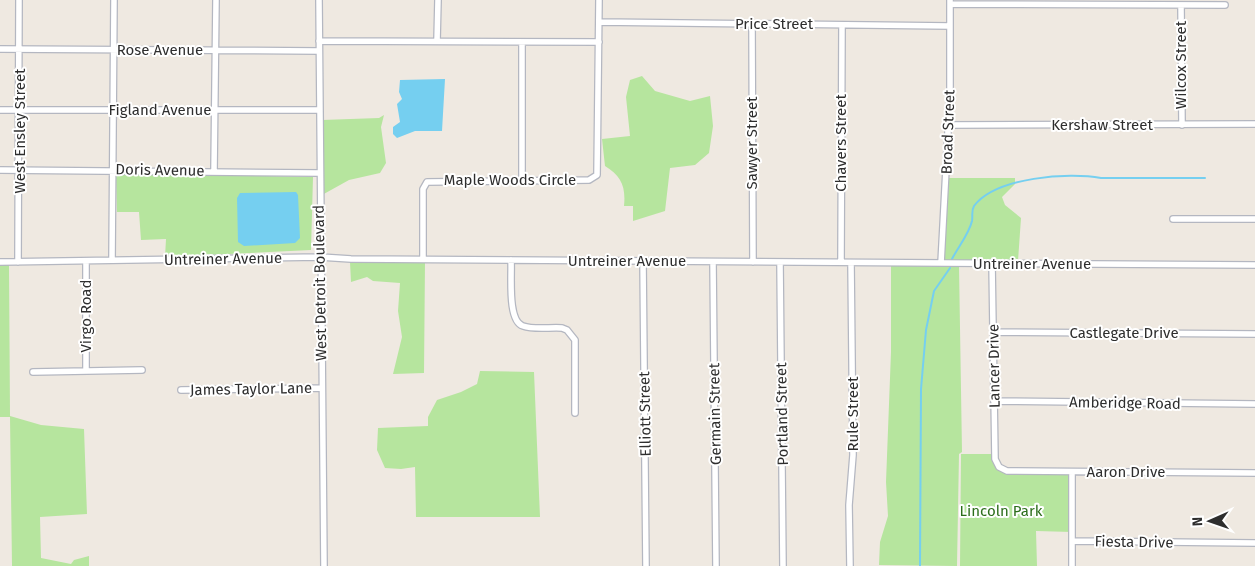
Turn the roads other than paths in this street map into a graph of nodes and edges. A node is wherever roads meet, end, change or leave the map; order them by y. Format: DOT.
graph roads {
  1 [pos="19,0"];
  2 [pos="114,0"];
  3 [pos="216,0"];
  4 [pos="319,0"];
  5 [pos="438,0"];
  6 [pos="599,0"];
  7 [pos="950,2"];
  8 [pos="1181,5"];
  9 [pos="1225,5"];
  10 [pos="598,22"];
  11 [pos="752,24"];
  12 [pos="842,24"];
  13 [pos="950,26"];
  14 [pos="319,41"];
  15 [pos="437,41"];
  16 [pos="522,42"];
  17 [pos="599,42"];
  18 [pos="0,49"];
  19 [pos="19,50"];
  20 [pos="114,50"];
  21 [pos="216,50"];
  22 [pos="319,51"];
  23 [pos="113,109"];
  24 [pos="0,110"];
  25 [pos="20,110"];
  26 [pos="215,110"];
  27 [pos="319,110"];
  28 [pos="1255,124"];
  29 [pos="948,125"];
  30 [pos="1182,125"];
  31 [pos="0,170"];
  32 [pos="20,170"];
  33 [pos="113,170"];
  34 [pos="214,171"];
  35 [pos="319,173"];
  36 [pos="522,180"];
  37 [pos="1173,219"];
  38 [pos="1255,219"];
  39 [pos="320,257"];
  40 [pos="423,259"];
  41 [pos="112,260"];
  42 [pos="511,260"];
  43 [pos="86,261"];
  44 [pos="643,261"];
  45 [pos="0,262"];
  46 [pos="18,262"];
  47 [pos="713,262"];
  48 [pos="753,262"];
  49 [pos="780,262"];
  50 [pos="841,262"];
  51 [pos="851,263"];
  52 [pos="941,263"];
  53 [pos="992,263"];
  54 [pos="1255,265"];
  55 [pos="994,332"];
  56 [pos="1255,334"];
  57 [pos="86,370"];
  58 [pos="142,370"];
  59 [pos="32,372"];
  60 [pos="321,388"];
  61 [pos="181,390"];
  62 [pos="994,401"];
  63 [pos="1255,404"];
  64 [pos="575,413"];
  65 [pos="999,467"];
  66 [pos="1072,472"];
  67 [pos="1255,473"];
  68 [pos="1072,541"];
  69 [pos="1255,543"];
  70 [pos="324,566"];
  71 [pos="646,566"];
  72 [pos="716,566"];
  73 [pos="783,566"];
  74 [pos="850,566"];
  75 [pos="1072,566"];
  1 -- 19 [label="street, West Ensley Street"];
  2 -- 20 [label="street"];
  3 -- 21 [label="street"];
  4 -- 14 [label="street, West Detroit Boulevard"];
  5 -- 15 [label="street"];
  6 -- 10 [label="street, Maple Woods Circle"];
  7 -- 8 [label="street"];
  7 -- 13 [label="street, Broad Street"];
  8 -- 9 [label="street"];
  8 -- 30 [label="street, Wilcox Street"];
  10 -- 11 [label="street, Price Street"];
  10 -- 17 [label="street, Maple Woods Circle"];
  11 -- 12 [label="street, Price Street"];
  11 -- 48 [label="street, Sawyer Street"];
  12 -- 13 [label="street, Price Street"];
  12 -- 50 [label="street, Chavers Street"];
  13 -- 29 [label="street, Broad Street"];
  14 -- 15 [label="street"];
  14 -- 22 [label="street, West Detroit Boulevard"];
  15 -- 16 [label="street"];
  16 -- 17 [label="street"];
  16 -- 36 [label="street"];
  17 -- 36 [label="street, Maple Woods Circle"];
  18 -- 19 [label="street, Rose Avenue"];
  19 -- 20 [label="street, Rose Avenue"];
  19 -- 25 [label="street, West Ensley Street"];
  20 -- 21 [label="street, Rose Avenue"];
  20 -- 23 [label="street"];
  21 -- 22 [label="street, Rose Avenue"];
  21 -- 26 [label="street"];
  22 -- 27 [label="street, West Detroit Boulevard"];
  23 -- 25 [label="street, Figland Avenue"];
  23 -- 26 [label="street, Figland Avenue"];
  23 -- 33 [label="street"];
  24 -- 25 [label="street, Figland Avenue"];
  25 -- 32 [label="street, West Ensley Street"];
  26 -- 27 [label="street, Figland Avenue"];
  26 -- 34 [label="street"];
  27 -- 35 [label="street, West Detroit Boulevard"];
  28 -- 30 [label="street, Kershaw Street"];
  29 -- 30 [label="street, Kershaw Street"];
  29 -- 52 [label="street, Broad Street"];
  31 -- 32 [label="street, Doris Avenue"];
  32 -- 33 [label="street, Doris Avenue"];
  32 -- 46 [label="street, West Ensley Street"];
  33 -- 34 [label="street, Doris Avenue"];
  33 -- 41 [label="street"];
  34 -- 35 [label="street, Doris Avenue"];
  35 -- 39 [label="street, West Detroit Boulevard"];
  36 -- 40 [label="street, Maple Woods Circle"];
  37 -- 38 [label="street"];
  39 -- 40 [label="street, Untreiner Avenue"];
  39 -- 41 [label="street, Untreiner Avenue"];
  39 -- 60 [label="street, West Detroit Boulevard"];
  40 -- 42 [label="street, Untreiner Avenue"];
  41 -- 43 [label="street, Untreiner Avenue"];
  42 -- 44 [label="street, Untreiner Avenue"];
  42 -- 64 [label="street"];
  43 -- 46 [label="street, Untreiner Avenue"];
  43 -- 57 [label="street, Virgo Road"];
  44 -- 47 [label="street, Untreiner Avenue"];
  44 -- 71 [label="street, Elliott Street"];
  45 -- 46 [label="street, Untreiner Avenue"];
  47 -- 48 [label="street, Untreiner Avenue"];
  47 -- 72 [label="street, Germain Street"];
  48 -- 49 [label="street, Untreiner Avenue"];
  49 -- 50 [label="street, Untreiner Avenue"];
  49 -- 73 [label="street, Portland Street"];
  50 -- 51 [label="street, Untreiner Avenue"];
  51 -- 52 [label="street, Untreiner Avenue"];
  51 -- 74 [label="street, Rule Street"];
  52 -- 53 [label="street, Untreiner Avenue"];
  53 -- 54 [label="street, Untreiner Avenue"];
  53 -- 55 [label="street, Lancer Drive"];
  55 -- 56 [label="street, Castlegate Drive"];
  55 -- 62 [label="street, Lancer Drive"];
  57 -- 58 [label="street"];
  57 -- 59 [label="street"];
  60 -- 61 [label="street, James Taylor Lane"];
  60 -- 70 [label="street, West Detroit Boulevard"];
  62 -- 63 [label="street, Amberidge Road"];
  62 -- 65 [label="street, Lancer Drive"];
  65 -- 66 [label="street, Aaron Drive"];
  66 -- 67 [label="street, Aaron Drive"];
  66 -- 68 [label="street"];
  68 -- 69 [label="street, Fiesta Drive"];
  68 -- 75 [label="street"];
}
